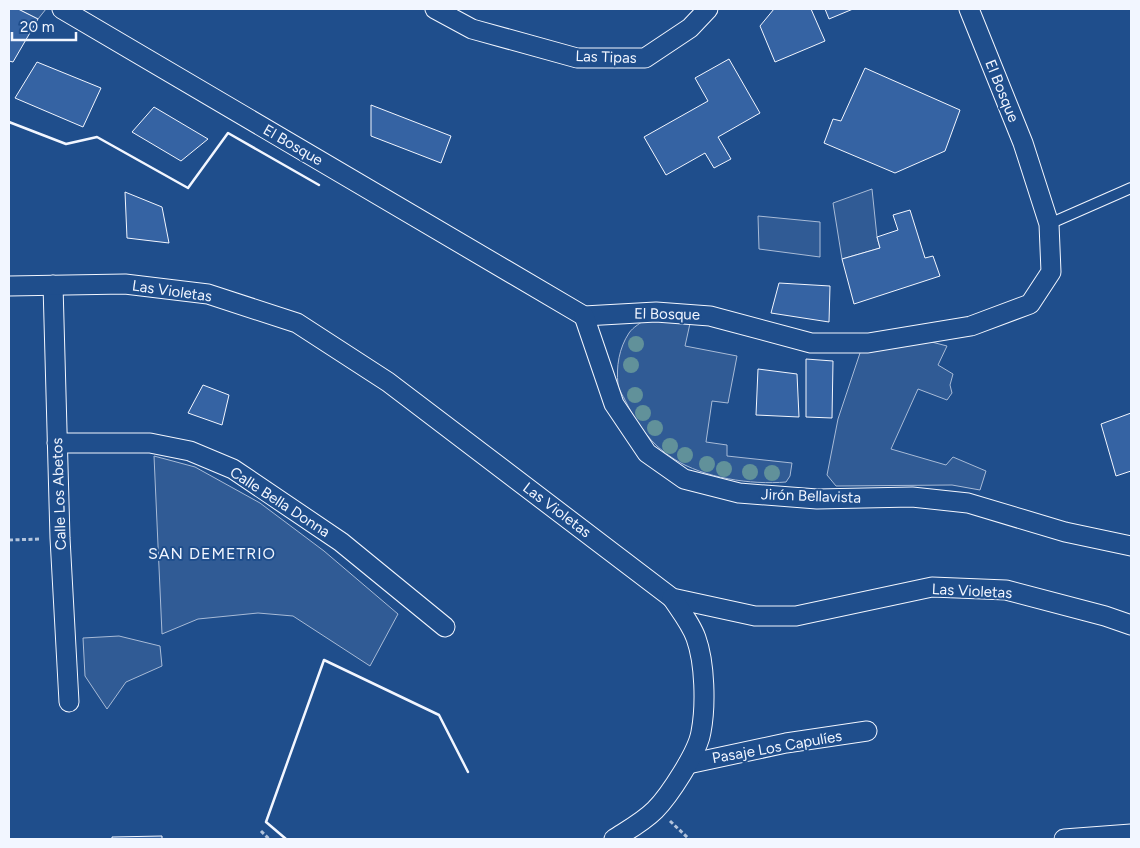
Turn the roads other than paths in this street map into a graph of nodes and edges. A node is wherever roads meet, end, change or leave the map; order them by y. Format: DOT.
graph roads {
  1 [pos="62,9"];
  2 [pos="435,9"];
  3 [pos="708,9"];
  4 [pos="969,9"];
  5 [pos="1131,188"];
  6 [pos="1049,224"];
  7 [pos="53,285"];
  8 [pos="9,286"];
  9 [pos="584,316"];
  10 [pos="57,443"];
  11 [pos="1131,546"];
  12 [pos="672,598"];
  13 [pos="1131,624"];
  14 [pos="445,627"];
  15 [pos="69,702"];
  16 [pos="867,731"];
  17 [pos="688,764"];
  18 [pos="1131,834"];
  19 [pos="614,839"];
  20 [pos="1064,839"];
  1 -- 9 [label="street, El Bosque"];
  2 -- 3 [label="street, Las Tipas"];
  4 -- 6 [label="street, El Bosque"];
  5 -- 6 [label="lane"];
  6 -- 9 [label="street, El Bosque"];
  7 -- 8 [label="street, Las Violetas"];
  7 -- 10 [label="street, Calle Los Abetos"];
  7 -- 12 [label="street, Las Violetas"];
  9 -- 11 [label="street, Jirón Bellavista"];
  10 -- 14 [label="street, Calle Bella Donna"];
  10 -- 15 [label="street, Calle Los Abetos"];
  12 -- 13 [label="street, Las Violetas"];
  12 -- 17 [label="street"];
  16 -- 17 [label="street, Pasaje Los Capulíes"];
  17 -- 19 [label="street"];
  18 -- 20 [label="street"];
}
